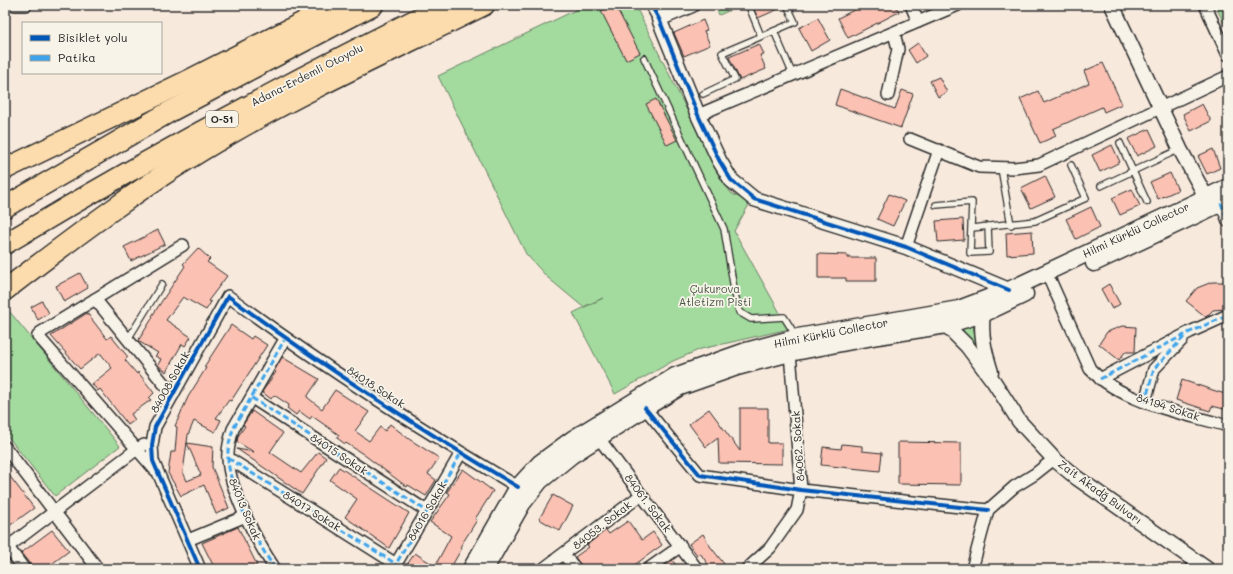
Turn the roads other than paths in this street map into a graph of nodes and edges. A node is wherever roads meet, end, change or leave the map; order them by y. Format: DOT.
graph roads {
  1 [pos="15,5"];
  2 [pos="26,5"];
  3 [pos="337,5"];
  4 [pos="372,5"];
  5 [pos="445,5"];
  6 [pos="484,5"];
  7 [pos="651,5"];
  8 [pos="692,5"];
  9 [pos="788,5"];
  10 [pos="911,5"];
  11 [pos="958,5"];
  12 [pos="1112,5"];
  13 [pos="1205,5"];
  14 [pos="750,9"];
  15 [pos="658,19"];
  16 [pos="918,22"];
  17 [pos="774,31"];
  18 [pos="894,33"];
  19 [pos="761,36"];
  20 [pos="1228,55"];
  21 [pos="644,58"];
  22 [pos="793,75"];
  23 [pos="1228,76"];
  24 [pos="703,94"];
  25 [pos="888,94"];
  26 [pos="1159,107"];
  27 [pos="698,115"];
  28 [pos="910,139"];
  29 [pos="1120,144"];
  30 [pos="1180,149"];
  31 [pos="939,150"];
  32 [pos="1071,165"];
  33 [pos="1001,168"];
  34 [pos="5,169"];
  35 [pos="1132,171"];
  36 [pos="1101,186"];
  37 [pos="1228,187"];
  38 [pos="1206,197"];
  39 [pos="1224,201"];
  40 [pos="1147,202"];
  41 [pos="936,205"];
  42 [pos="5,207"];
  43 [pos="1228,220"];
  44 [pos="1011,225"];
  45 [pos="988,226"];
  46 [pos="972,228"];
  47 [pos="5,244"];
  48 [pos="183,245"];
  49 [pos="906,247"];
  50 [pos="1051,282"];
  51 [pos="162,284"];
  52 [pos="5,290"];
  53 [pos="1009,290"];
  54 [pos="228,296"];
  55 [pos="95,299"];
  56 [pos="983,314"];
  57 [pos="1228,315"];
  58 [pos="946,325"];
  59 [pos="1190,332"];
  60 [pos="798,338"];
  61 [pos="285,339"];
  62 [pos="128,340"];
  63 [pos="790,353"];
  64 [pos="1100,379"];
  65 [pos="994,382"];
  66 [pos="173,394"];
  67 [pos="252,398"];
  68 [pos="1145,402"];
  69 [pos="645,408"];
  70 [pos="1228,426"];
  71 [pos="598,437"];
  72 [pos="152,445"];
  73 [pos="5,447"];
  74 [pos="137,448"];
  75 [pos="461,453"];
  76 [pos="228,458"];
  77 [pos="1054,459"];
  78 [pos="158,474"];
  79 [pos="518,487"];
  80 [pos="801,490"];
  81 [pos="641,495"];
  82 [pos="427,510"];
  83 [pos="988,510"];
  84 [pos="55,512"];
  85 [pos="246,516"];
  86 [pos="188,540"];
  87 [pos="680,546"];
  88 [pos="6,547"];
  89 [pos="564,555"];
  90 [pos="394,566"];
  91 [pos="24,569"];
  92 [pos="98,569"];
  93 [pos="200,569"];
  94 [pos="275,569"];
  95 [pos="471,569"];
  96 [pos="485,569"];
  97 [pos="543,569"];
  98 [pos="576,569"];
  99 [pos="648,569"];
  100 [pos="697,569"];
  101 [pos="747,569"];
  102 [pos="972,569"];
  103 [pos="1207,569"];
  1 -- 2 [label="street"];
  3 -- 34 [label="highway"];
  4 -- 42 [label="highway, O-51"];
  5 -- 47 [label="highway, Adana-Erdemli Otoyolu / O-51"];
  6 -- 52 [label="highway"];
  7 -- 15 [label="street"];
  8 -- 15 [label="street"];
  9 -- 17 [label="lane"];
  10 -- 16 [label="street"];
  11 -- 16 [label="street"];
  12 -- 26 [label="street"];
  13 -- 20 [label="street"];
  14 -- 19 [label="lane"];
  15 -- 27 [label="street"];
  16 -- 18 [label="street"];
  17 -- 19 [label="lane"];
  17 -- 22 [label="lane"];
  18 -- 22 [label="street"];
  18 -- 25 [label="street"];
  19 -- 24 [label="lane"];
  21 -- 60 [label="lane"];
  22 -- 27 [label="street"];
  23 -- 26 [label="street"];
  26 -- 30 [label="street"];
  26 -- 33 [label="street"];
  27 -- 49 [label="street"];
  28 -- 31 [label="street"];
  29 -- 35 [label="lane"];
  30 -- 35 [label="lane"];
  30 -- 38 [label="street"];
  31 -- 33 [label="street"];
  31 -- 49 [label="street"];
  32 -- 44 [label="lane"];
  33 -- 44 [label="lane"];
  35 -- 36 [label="lane"];
  35 -- 40 [label="lane"];
  37 -- 38 [label="main road, Hilmi Kürklü Collector"];
  38 -- 53 [label="main road, Hilmi Kürklü Collector"];
  39 -- 43 [label="street"];
  39 -- 50 [label="main road, Hilmi Kürklü Collector"];
  41 -- 46 [label="lane"];
  44 -- 45 [label="lane"];
  45 -- 46 [label="lane"];
  45 -- 46 [label="lane"];
  48 -- 55 [label="street"];
  49 -- 53 [label="street"];
  50 -- 56 [label="main road, Hilmi Kürklü Collector"];
  50 -- 64 [label="street, 84194 Sokak"];
  51 -- 62 [label="lane"];
  53 -- 60 [label="main road, Hilmi Kürklü Collector"];
  54 -- 61 [label="street, 84018 Sokak"];
  54 -- 66 [label="street, 84008 Sokak"];
  55 -- 62 [label="street"];
  55 -- 74 [label="street"];
  56 -- 58 [label="main road, Hilmi Kürklü Collector"];
  56 -- 65 [label="street"];
  57 -- 59 [label="street"];
  58 -- 63 [label="main road, Hilmi Kürklü Collector"];
  58 -- 65 [label="street, Zait Akadğ Bulvarı"];
  59 -- 64 [label="street"];
  59 -- 68 [label="street"];
  60 -- 79 [label="main road, Hilmi Kürklü Collector"];
  61 -- 67 [label="street, 84013 Sokak"];
  61 -- 75 [label="street, 84018 Sokak"];
  62 -- 66 [label="street"];
  63 -- 69 [label="main road, Hilmi Kürklü Collector"];
  63 -- 80 [label="street, 84062. Sokak"];
  64 -- 68 [label="street, 84194 Sokak"];
  65 -- 77 [label="street, Zait Akadğ Bulvarı"];
  66 -- 72 [label="street, 84008 Sokak"];
  67 -- 76 [label="street, 84013 Sokak"];
  67 -- 82 [label="street, 84015 Sokak"];
  68 -- 70 [label="street, 84194 Sokak"];
  69 -- 71 [label="main road, Hilmi Kürklü Collector"];
  69 -- 80 [label="street"];
  71 -- 81 [label="street, 84061. Sokak"];
  71 -- 96 [label="main road, Hilmi Kürklü Collector"];
  72 -- 74 [label="street"];
  72 -- 78 [label="street, 84008 Sokak"];
  73 -- 84 [label="street"];
  74 -- 78 [label="street"];
  74 -- 84 [label="street"];
  75 -- 79 [label="street, 84018 Sokak"];
  75 -- 82 [label="street, 84016 Sokak"];
  76 -- 85 [label="street, 84013 Sokak"];
  76 -- 90 [label="street, 84017 Sokak"];
  77 -- 83 [label="street"];
  77 -- 103 [label="street, Zait Akadğ Bulvarı"];
  78 -- 86 [label="street, 84008 Sokak"];
  79 -- 95 [label="main road, Hilmi Kürklü Collector"];
  80 -- 83 [label="street"];
  80 -- 101 [label="street, 84062. Sokak"];
  81 -- 87 [label="street, 84061. Sokak"];
  81 -- 89 [label="street, 84053. Sokak"];
  82 -- 90 [label="street, 84016 Sokak"];
  83 -- 102 [label="street"];
  84 -- 88 [label="street"];
  84 -- 92 [label="street"];
  85 -- 86 [label="street"];
  85 -- 94 [label="street, 84013 Sokak"];
  86 -- 93 [label="street, 84008 Sokak"];
  87 -- 99 [label="street"];
  87 -- 100 [label="street, 84061. Sokak"];
  88 -- 91 [label="street"];
  89 -- 97 [label="street, 84053. Sokak"];
  89 -- 98 [label="street"];
}
